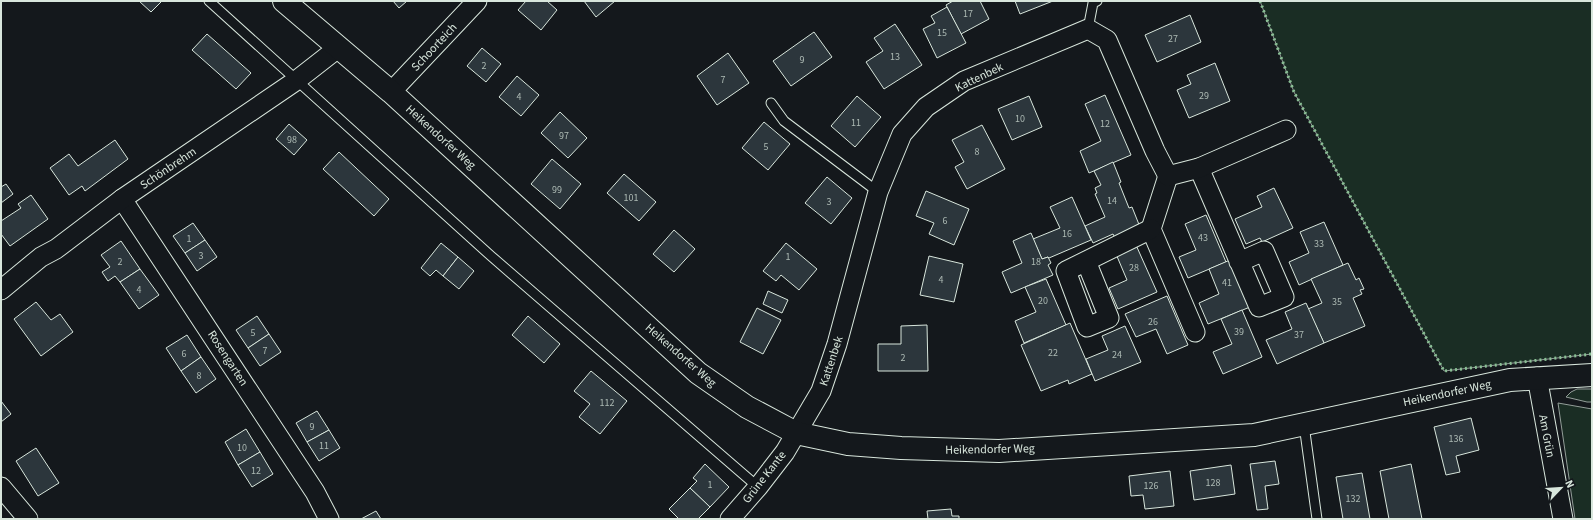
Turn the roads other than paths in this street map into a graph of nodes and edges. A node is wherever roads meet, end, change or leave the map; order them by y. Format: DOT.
graph roads {
  1 [pos="209,1"];
  2 [pos="284,1"];
  3 [pos="477,1"];
  4 [pos="1097,1"];
  5 [pos="1088,29"];
  6 [pos="338,48"];
  7 [pos="297,80"];
  8 [pos="391,92"];
  9 [pos="771,103"];
  10 [pos="1286,130"];
  11 [pos="1199,168"];
  12 [pos="1168,176"];
  13 [pos="878,192"];
  14 [pos="122,200"];
  15 [pos="1151,229"];
  16 [pos="1086,261"];
  17 [pos="1239,262"];
  18 [pos="1,290"];
  19 [pos="1195,332"];
  20 [pos="1592,375"];
  21 [pos="1537,377"];
  22 [pos="1304,426"];
  23 [pos="796,433"];
  24 [pos="1,486"];
  25 [pos="758,487"];
  26 [pos="28,519"];
  27 [pos="329,519"];
  28 [pos="730,519"];
  29 [pos="1317,519"];
  30 [pos="1562,519"];
  1 -- 7 [label="lane"];
  2 -- 6 [label="street, Heikendorfer Weg"];
  3 -- 8 [label="street, Schoorteich"];
  4 -- 5 [label="lane"];
  5 -- 12 [label="street"];
  5 -- 13 [label="street, Kattenbek"];
  6 -- 7 [label="street, Schönbrehm"];
  6 -- 8 [label="street, Heikendorfer Weg"];
  7 -- 14 [label="street, Schönbrehm"];
  7 -- 25 [label="lane"];
  8 -- 23 [label="street, Heikendorfer Weg"];
  9 -- 13 [label="lane"];
  10 -- 11 [label="street"];
  11 -- 12 [label="street"];
  11 -- 17 [label="street"];
  12 -- 15 [label="street"];
  13 -- 23 [label="street, Kattenbek"];
  14 -- 18 [label="street, Schönbrehm"];
  14 -- 27 [label="street, Rosengarten"];
  15 -- 16 [label="street"];
  15 -- 19 [label="street"];
  20 -- 21 [label="street, Heikendorfer Weg"];
  21 -- 22 [label="street, Heikendorfer Weg"];
  21 -- 30 [label="street, Am Grün"];
  22 -- 23 [label="street, Heikendorfer Weg"];
  22 -- 29 [label="lane"];
  23 -- 25 [label="street, Grüne Kante"];
  24 -- 26 [label="street"];
  25 -- 28 [label="street, Grüne Kante"];
}
